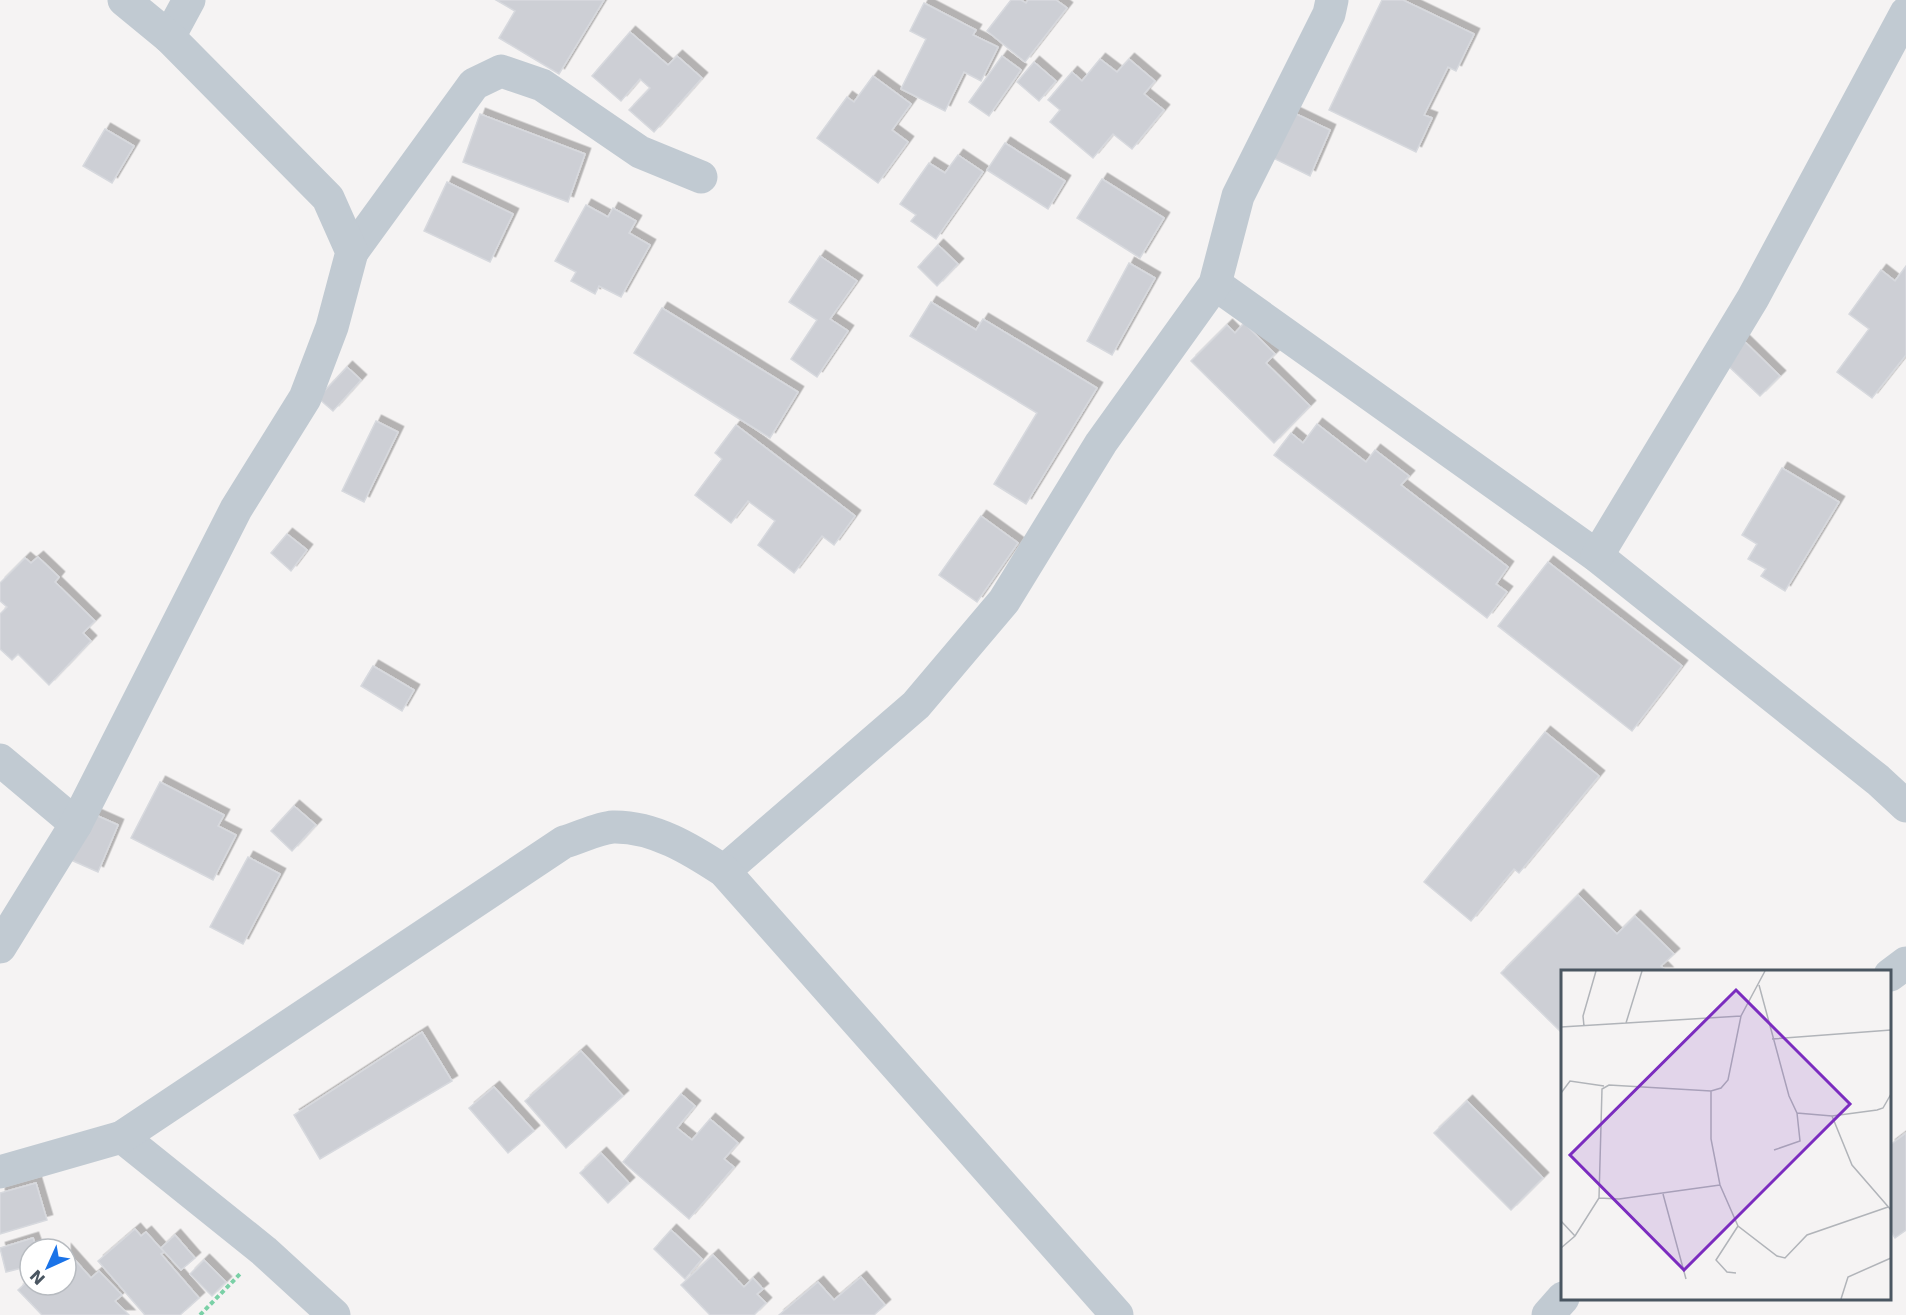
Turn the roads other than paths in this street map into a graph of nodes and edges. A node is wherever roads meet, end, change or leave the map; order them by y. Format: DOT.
graph roads {
  1 [pos="124,0"];
  2 [pos="189,0"];
  3 [pos="1332,0"];
  4 [pos="1906,13"];
  5 [pos="169,37"];
  6 [pos="701,177"];
  7 [pos="352,252"];
  8 [pos="1215,284"];
  9 [pos="1597,556"];
  10 [pos="0,760"];
  11 [pos="1906,806"];
  12 [pos="76,824"];
  13 [pos="724,872"];
  14 [pos="0,947"];
  15 [pos="1906,963"];
  16 [pos="1891,974"];
  17 [pos="122,1137"];
  18 [pos="0,1172"];
  19 [pos="1562,1300"];
  20 [pos="334,1315"];
  21 [pos="1117,1315"];
  22 [pos="1548,1315"];
  1 -- 5 [label="street"];
  2 -- 5 [label="street"];
  3 -- 8 [label="street"];
  4 -- 9 [label="street"];
  5 -- 7 [label="street"];
  6 -- 7 [label="street"];
  7 -- 12 [label="street"];
  8 -- 9 [label="street"];
  8 -- 13 [label="street"];
  9 -- 11 [label="street"];
  10 -- 12 [label="street"];
  12 -- 14 [label="street"];
  13 -- 17 [label="street"];
  13 -- 21 [label="street"];
  15 -- 16 [label="street"];
  17 -- 18 [label="street"];
  17 -- 20 [label="street"];
  19 -- 22 [label="street"];
}
